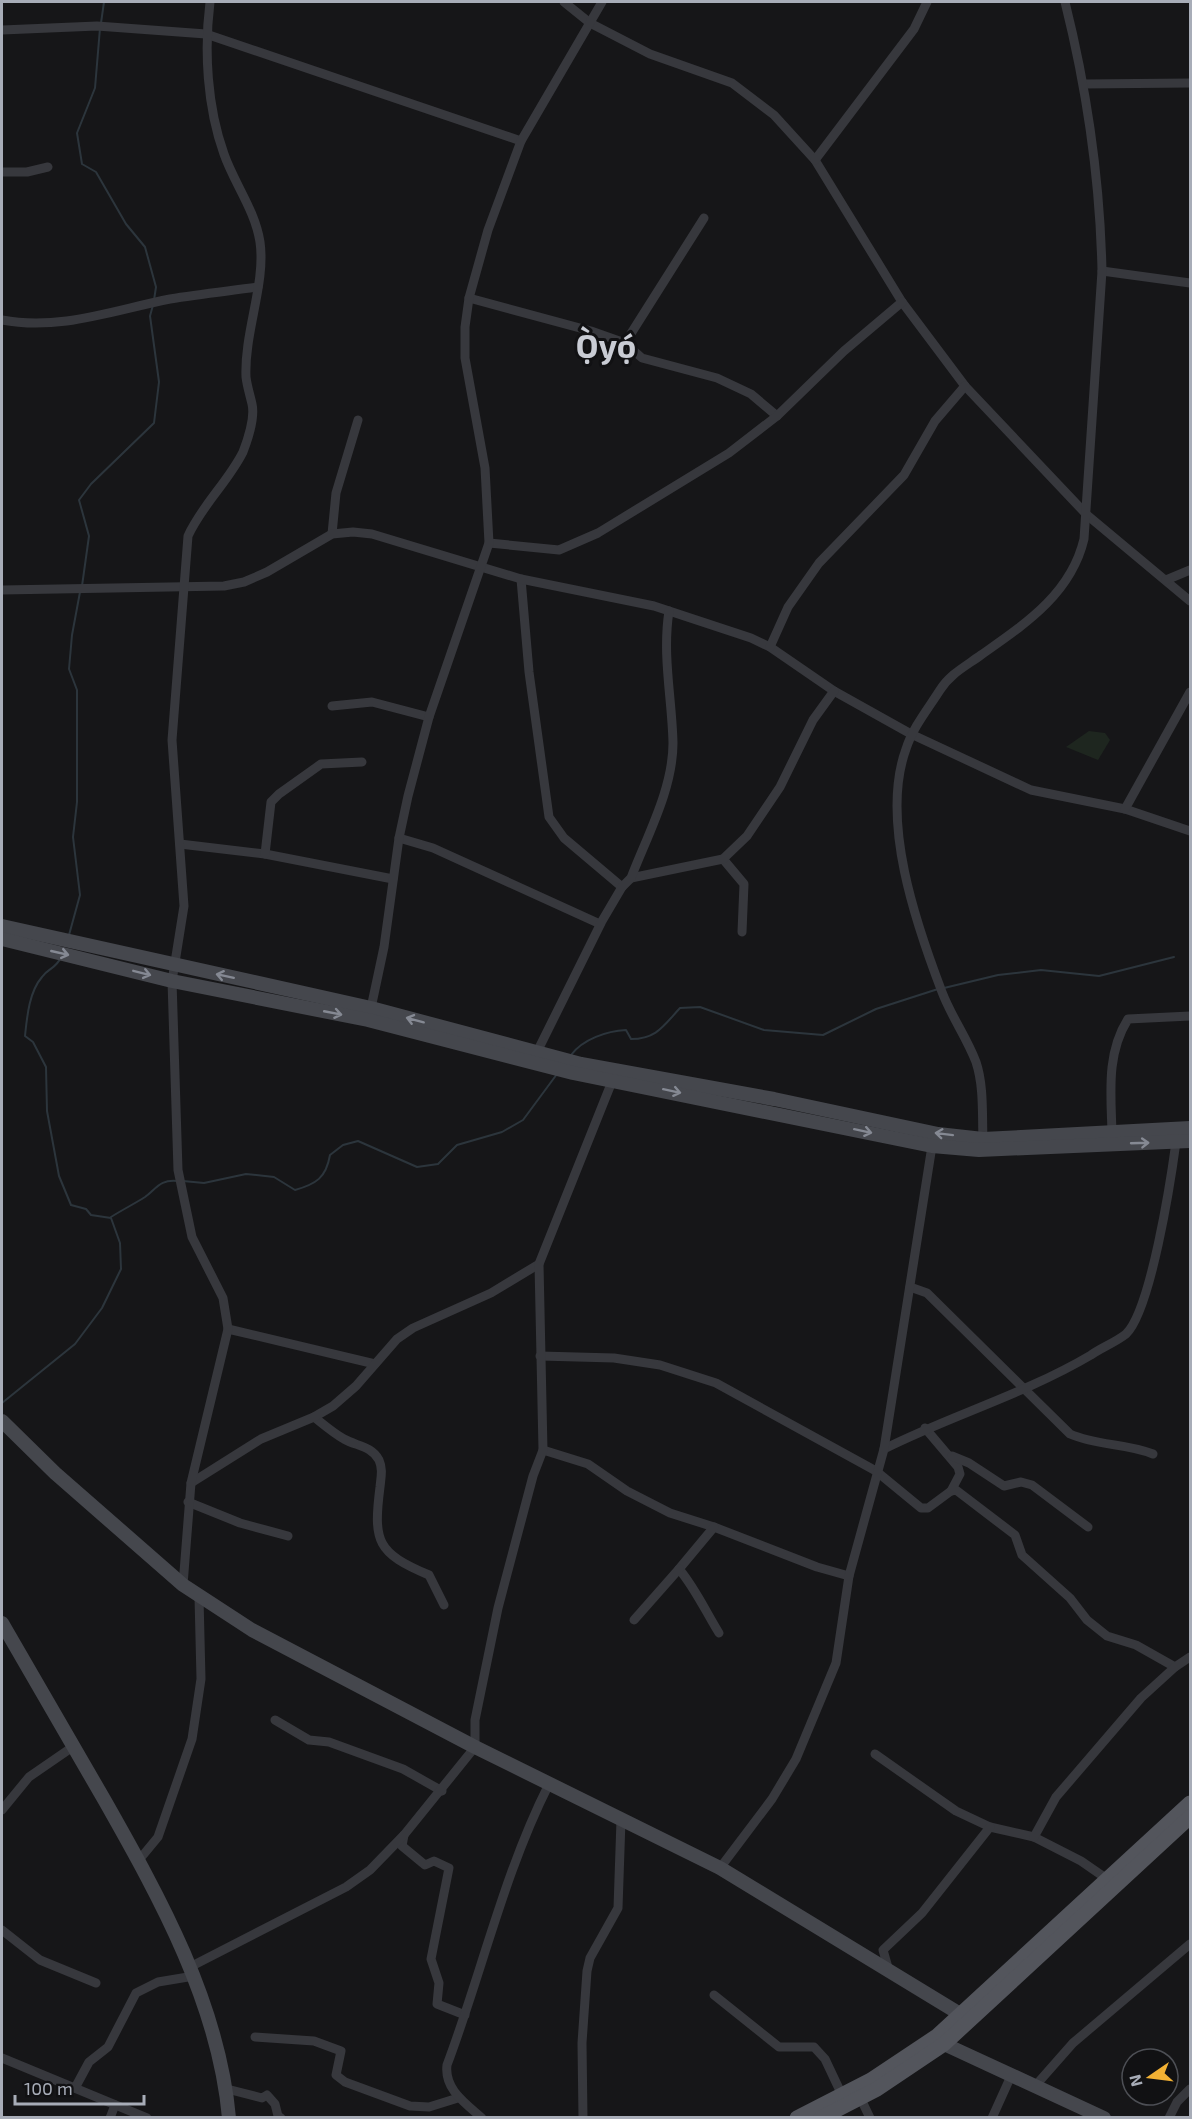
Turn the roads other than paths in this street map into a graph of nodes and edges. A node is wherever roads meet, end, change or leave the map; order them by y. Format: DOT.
graph roads {
  1 [pos="210,2"];
  2 [pos="564,2"];
  3 [pos="602,2"];
  4 [pos="927,2"];
  5 [pos="1065,2"];
  6 [pos="590,23"];
  7 [pos="2,30"];
  8 [pos="206,34"];
  9 [pos="1191,83"];
  10 [pos="1084,84"];
  11 [pos="521,141"];
  12 [pos="815,160"];
  13 [pos="48,167"];
  14 [pos="2,172"];
  15 [pos="704,218"];
  16 [pos="1102,271"];
  17 [pos="1191,283"];
  18 [pos="258,288"];
  19 [pos="469,298"];
  20 [pos="902,302"];
  21 [pos="2,320"];
  22 [pos="625,343"];
  23 [pos="965,386"];
  24 [pos="777,416"];
  25 [pos="358,420"];
  26 [pos="1087,515"];
  27 [pos="332,534"];
  28 [pos="489,543"];
  29 [pos="479,567"];
  30 [pos="1191,570"];
  31 [pos="521,579"];
  32 [pos="1166,580"];
  33 [pos="184,588"];
  34 [pos="2,590"];
  35 [pos="1191,601"];
  36 [pos="669,611"];
  37 [pos="770,647"];
  38 [pos="834,691"];
  39 [pos="1191,692"];
  40 [pos="332,706"];
  41 [pos="429,717"];
  42 [pos="911,734"];
  43 [pos="362,762"];
  44 [pos="1125,809"];
  45 [pos="1191,831"];
  46 [pos="399,838"];
  47 [pos="180,844"];
  48 [pos="265,854"];
  49 [pos="723,859"];
  50 [pos="631,878"];
  51 [pos="393,879"];
  52 [pos="622,887"];
  53 [pos="600,924"];
  54 [pos="2,927"];
  55 [pos="742,932"];
  56 [pos="2,939"];
  57 [pos="36,941"];
  58 [pos="85,953"];
  59 [pos="175,965"];
  60 [pos="172,981"];
  61 [pos="371,1008"];
  62 [pos="1191,1016"];
  63 [pos="491,1045"];
  64 [pos="537,1052"];
  65 [pos="550,1060"];
  66 [pos="577,1069"];
  67 [pos="613,1079"];
  68 [pos="772,1106"];
  69 [pos="1191,1128"];
  70 [pos="1112,1133"];
  71 [pos="983,1139"];
  72 [pos="1191,1141"];
  73 [pos="1176,1142"];
  74 [pos="932,1146"];
  75 [pos="538,1264"];
  76 [pos="910,1287"];
  77 [pos="228,1329"];
  78 [pos="540,1356"];
  79 [pos="375,1364"];
  80 [pos="1025,1390"];
  81 [pos="314,1417"];
  82 [pos="2,1421"];
  83 [pos="926,1428"];
  84 [pos="884,1449"];
  85 [pos="543,1450"];
  86 [pos="1153,1454"];
  87 [pos="952,1456"];
  88 [pos="876,1471"];
  89 [pos="191,1483"];
  90 [pos="951,1491"];
  91 [pos="188,1503"];
  92 [pos="714,1527"];
  93 [pos="1088,1527"];
  94 [pos="288,1536"];
  95 [pos="679,1569"];
  96 [pos="849,1576"];
  97 [pos="183,1585"];
  98 [pos="199,1597"];
  99 [pos="444,1605"];
  100 [pos="634,1620"];
  101 [pos="2,1623"];
  102 [pos="719,1633"];
  103 [pos="1191,1657"];
  104 [pos="1175,1667"];
  105 [pos="274,1720"];
  106 [pos="74,1746"];
  107 [pos="475,1747"];
  108 [pos="875,1754"];
  109 [pos="549,1784"];
  110 [pos="442,1791"];
  111 [pos="1191,1803"];
  112 [pos="2,1810"];
  113 [pos="1191,1817"];
  114 [pos="621,1820"];
  115 [pos="990,1827"];
  116 [pos="404,1835"];
  117 [pos="1034,1836"];
  118 [pos="139,1860"];
  119 [pos="720,1868"];
  120 [pos="1107,1879"];
  121 [pos="2,1930"];
  122 [pos="1191,1944"];
  123 [pos="889,1971"];
  124 [pos="192,1972"];
  125 [pos="96,1983"];
  126 [pos="714,1995"];
  127 [pos="960,2014"];
  128 [pos="465,2015"];
  129 [pos="255,2037"];
  130 [pos="944,2044"];
  131 [pos="2,2058"];
  132 [pos="1011,2076"];
  133 [pos="1036,2085"];
  134 [pos="75,2088"];
  135 [pos="227,2089"];
  136 [pos="1191,2089"];
  137 [pos="842,2095"];
  138 [pos="860,2097"];
  139 [pos="458,2098"];
  140 [pos="115,2105"];
  141 [pos="110,2118"];
  142 [pos="147,2118"];
  143 [pos="229,2118"];
  144 [pos="281,2118"];
  145 [pos="482,2118"];
  146 [pos="583,2118"];
  147 [pos="797,2118"];
  148 [pos="821,2118"];
  149 [pos="870,2118"];
  150 [pos="992,2118"];
  151 [pos="1104,2118"];
  152 [pos="1169,2118"];
  1 -- 8 [label="street"];
  2 -- 6 [label="street"];
  3 -- 6 [label="street"];
  4 -- 12 [label="street"];
  5 -- 10 [label="street"];
  6 -- 11 [label="street"];
  6 -- 12 [label="street"];
  7 -- 8 [label="street"];
  8 -- 11 [label="street"];
  8 -- 18 [label="street"];
  9 -- 10 [label="street"];
  10 -- 16 [label="street"];
  11 -- 19 [label="street"];
  12 -- 20 [label="street"];
  13 -- 14 [label="street"];
  15 -- 22 [label="street"];
  16 -- 17 [label="street"];
  16 -- 26 [label="street"];
  18 -- 21 [label="street"];
  18 -- 33 [label="street"];
  19 -- 22 [label="street"];
  19 -- 28 [label="street"];
  20 -- 23 [label="street"];
  20 -- 24 [label="street"];
  22 -- 24 [label="street"];
  23 -- 26 [label="street"];
  23 -- 37 [label="street"];
  24 -- 28 [label="street"];
  25 -- 27 [label="street"];
  26 -- 32 [label="street"];
  26 -- 42 [label="street"];
  27 -- 29 [label="street"];
  27 -- 33 [label="street"];
  28 -- 29 [label="street"];
  29 -- 31 [label="street"];
  29 -- 41 [label="street"];
  30 -- 32 [label="street"];
  31 -- 36 [label="street"];
  31 -- 52 [label="street"];
  32 -- 35 [label="street"];
  33 -- 34 [label="street"];
  33 -- 47 [label="street"];
  36 -- 37 [label="street"];
  36 -- 50 [label="street"];
  37 -- 38 [label="street"];
  38 -- 42 [label="street"];
  38 -- 49 [label="street"];
  39 -- 44 [label="street"];
  40 -- 41 [label="street"];
  41 -- 46 [label="street"];
  42 -- 44 [label="street"];
  42 -- 71 [label="street"];
  43 -- 48 [label="street"];
  44 -- 45 [label="street"];
  46 -- 51 [label="street"];
  46 -- 53 [label="street"];
  47 -- 48 [label="street"];
  47 -- 59 [label="street"];
  48 -- 51 [label="street"];
  49 -- 50 [label="street"];
  49 -- 55 [label="street"];
  50 -- 52 [label="street"];
  51 -- 61 [label="street"];
  52 -- 53 [label="street"];
  53 -- 64 [label="street"];
  54 -- 57 [label="main road"];
  56 -- 57 [label="main road"];
  57 -- 58 [label="main road"];
  58 -- 59 [label="main road"];
  58 -- 60 [label="main road, one-way"];
  59 -- 60 [label="street"];
  61 -- 59 [label="main road, one-way"];
  60 -- 63 [label="main road, one-way"];
  60 -- 77 [label="street"];
  63 -- 61 [label="main road, one-way"];
  62 -- 70 [label="street"];
  63 -- 64 [label="main road"];
  63 -- 65 [label="main road"];
  64 -- 65 [label="main road"];
  65 -- 66 [label="main road"];
  66 -- 67 [label="main road"];
  66 -- 68 [label="main road"];
  67 -- 68 [label="main road, one-way"];
  67 -- 75 [label="street"];
  71 -- 68 [label="main road, one-way"];
  68 -- 74 [label="main road, one-way"];
  69 -- 70 [label="main road"];
  70 -- 71 [label="main road"];
  72 -- 73 [label="main road"];
  74 -- 73 [label="main road, one-way"];
  73 -- 80 [label="street"];
  74 -- 76 [label="street"];
  75 -- 78 [label="street"];
  75 -- 79 [label="street"];
  76 -- 80 [label="street"];
  76 -- 84 [label="street"];
  77 -- 79 [label="street"];
  77 -- 89 [label="street"];
  78 -- 85 [label="street"];
  78 -- 88 [label="street"];
  79 -- 81 [label="street"];
  80 -- 83 [label="street"];
  80 -- 86 [label="street"];
  81 -- 89 [label="street"];
  81 -- 99 [label="street"];
  82 -- 97 [label="main road"];
  83 -- 84 [label="street"];
  83 -- 87 [label="street"];
  84 -- 88 [label="street"];
  85 -- 92 [label="street"];
  85 -- 107 [label="street"];
  87 -- 90 [label="street"];
  87 -- 93 [label="street"];
  88 -- 90 [label="street"];
  88 -- 96 [label="street"];
  89 -- 91 [label="street"];
  90 -- 104 [label="street"];
  91 -- 94 [label="street"];
  91 -- 97 [label="street"];
  92 -- 95 [label="street"];
  92 -- 96 [label="street"];
  95 -- 100 [label="street"];
  95 -- 102 [label="street"];
  96 -- 119 [label="street"];
  97 -- 98 [label="main road"];
  98 -- 107 [label="main road"];
  98 -- 118 [label="street"];
  101 -- 106 [label="main road"];
  103 -- 104 [label="street"];
  104 -- 117 [label="street"];
  105 -- 110 [label="street"];
  106 -- 112 [label="street"];
  106 -- 118 [label="main road"];
  107 -- 109 [label="main road"];
  107 -- 110 [label="street"];
  108 -- 115 [label="street"];
  109 -- 114 [label="main road"];
  109 -- 128 [label="street"];
  110 -- 116 [label="street"];
  111 -- 120 [label="main road"];
  113 -- 130 [label="main road"];
  114 -- 119 [label="main road"];
  114 -- 146 [label="street"];
  115 -- 117 [label="street"];
  115 -- 123 [label="street"];
  116 -- 124 [label="street"];
  116 -- 128 [label="street"];
  117 -- 120 [label="street"];
  118 -- 124 [label="main road"];
  119 -- 123 [label="main road"];
  120 -- 127 [label="main road"];
  121 -- 125 [label="street"];
  122 -- 133 [label="street"];
  123 -- 127 [label="main road"];
  124 -- 134 [label="street"];
  124 -- 135 [label="main road"];
  126 -- 137 [label="street"];
  127 -- 137 [label="main road"];
  128 -- 139 [label="street"];
  129 -- 139 [label="street"];
  130 -- 132 [label="main road"];
  130 -- 138 [label="main road"];
  131 -- 134 [label="street"];
  132 -- 133 [label="main road"];
  132 -- 150 [label="street"];
  133 -- 151 [label="main road"];
  134 -- 140 [label="street"];
  135 -- 143 [label="main road"];
  135 -- 144 [label="street"];
  136 -- 152 [label="street"];
  137 -- 147 [label="main road"];
  138 -- 148 [label="main road"];
  138 -- 149 [label="street"];
  139 -- 145 [label="street"];
  140 -- 141 [label="street"];
  140 -- 142 [label="street"];
}
